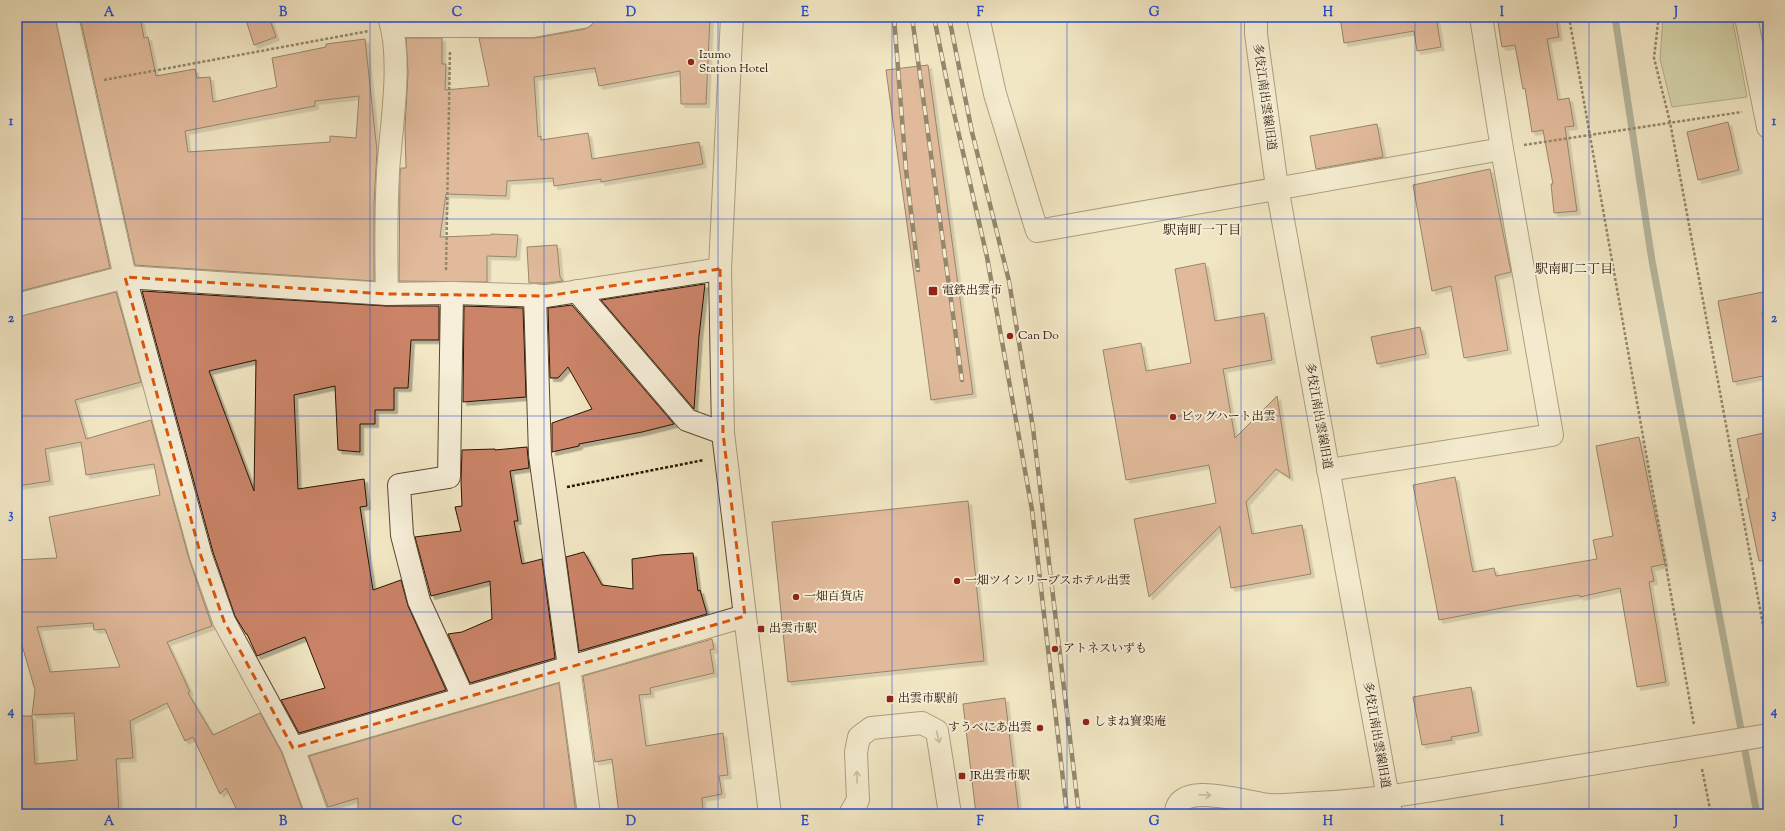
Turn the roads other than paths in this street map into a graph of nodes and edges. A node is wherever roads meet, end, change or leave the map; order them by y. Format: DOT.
graph roads {
  1 [pos="67,17"];
  2 [pos="583,17"];
  3 [pos="732,17"];
  4 [pos="978,17"];
  5 [pos="1256,17"];
  6 [pos="1480,17"];
  7 [pos="1746,17"];
  8 [pos="550,20"];
  9 [pos="390,22"];
  10 [pos="1767,115"];
  11 [pos="1502,149"];
  12 [pos="1277,188"];
  13 [pos="720,269"];
  14 [pos="124,277"];
  15 [pos="576,291"];
  16 [pos="449,293"];
  17 [pos="387,294"];
  18 [pos="535,295"];
  19 [pos="17,305"];
  20 [pos="724,433"];
  21 [pos="1328,470"];
  22 [pos="744,616"];
  23 [pos="569,666"];
  24 [pos="463,698"];
  25 [pos="1768,735"];
  26 [pos="293,748"];
  27 [pos="1389,806"];
  28 [pos="317,814"];
  29 [pos="589,814"];
  30 [pos="770,814"];
  31 [pos="850,814"];
  32 [pos="950,814"];
  33 [pos="1176,814"];
  34 [pos="1344,814"];
  1 -- 14 [label="street"];
  2 -- 8 [label="street"];
  3 -- 13 [label="street"];
  4 -- 12 [label="street"];
  5 -- 12 [label="street, 多伎江南出雲線旧道"];
  6 -- 11 [label="street"];
  7 -- 10 [label="street"];
  8 -- 9 [label="street"];
  9 -- 17 [label="street"];
  11 -- 12 [label="street"];
  11 -- 21 [label="street"];
  12 -- 21 [label="street, 多伎江南出雲線旧道"];
  13 -- 15 [label="street"];
  13 -- 20 [label="street"];
  14 -- 17 [label="street"];
  14 -- 19 [label="street"];
  14 -- 26 [label="street"];
  15 -- 18 [label="street"];
  15 -- 20 [label="street"];
  16 -- 17 [label="street"];
  16 -- 18 [label="street"];
  16 -- 24 [label="street"];
  18 -- 23 [label="street"];
  20 -- 22 [label="street"];
  21 -- 27 [label="street, 多伎江南出雲線旧道"];
  22 -- 23 [label="street"];
  22 -- 30 [label="street"];
  23 -- 24 [label="street"];
  23 -- 29 [label="street"];
  24 -- 26 [label="street"];
  25 -- 27 [label="street"];
  26 -- 28 [label="street"];
  33 -- 27 [label="street, one-way"];
  27 -- 34 [label="street"];
  31 -- 32 [label="street, one-way"];
}
